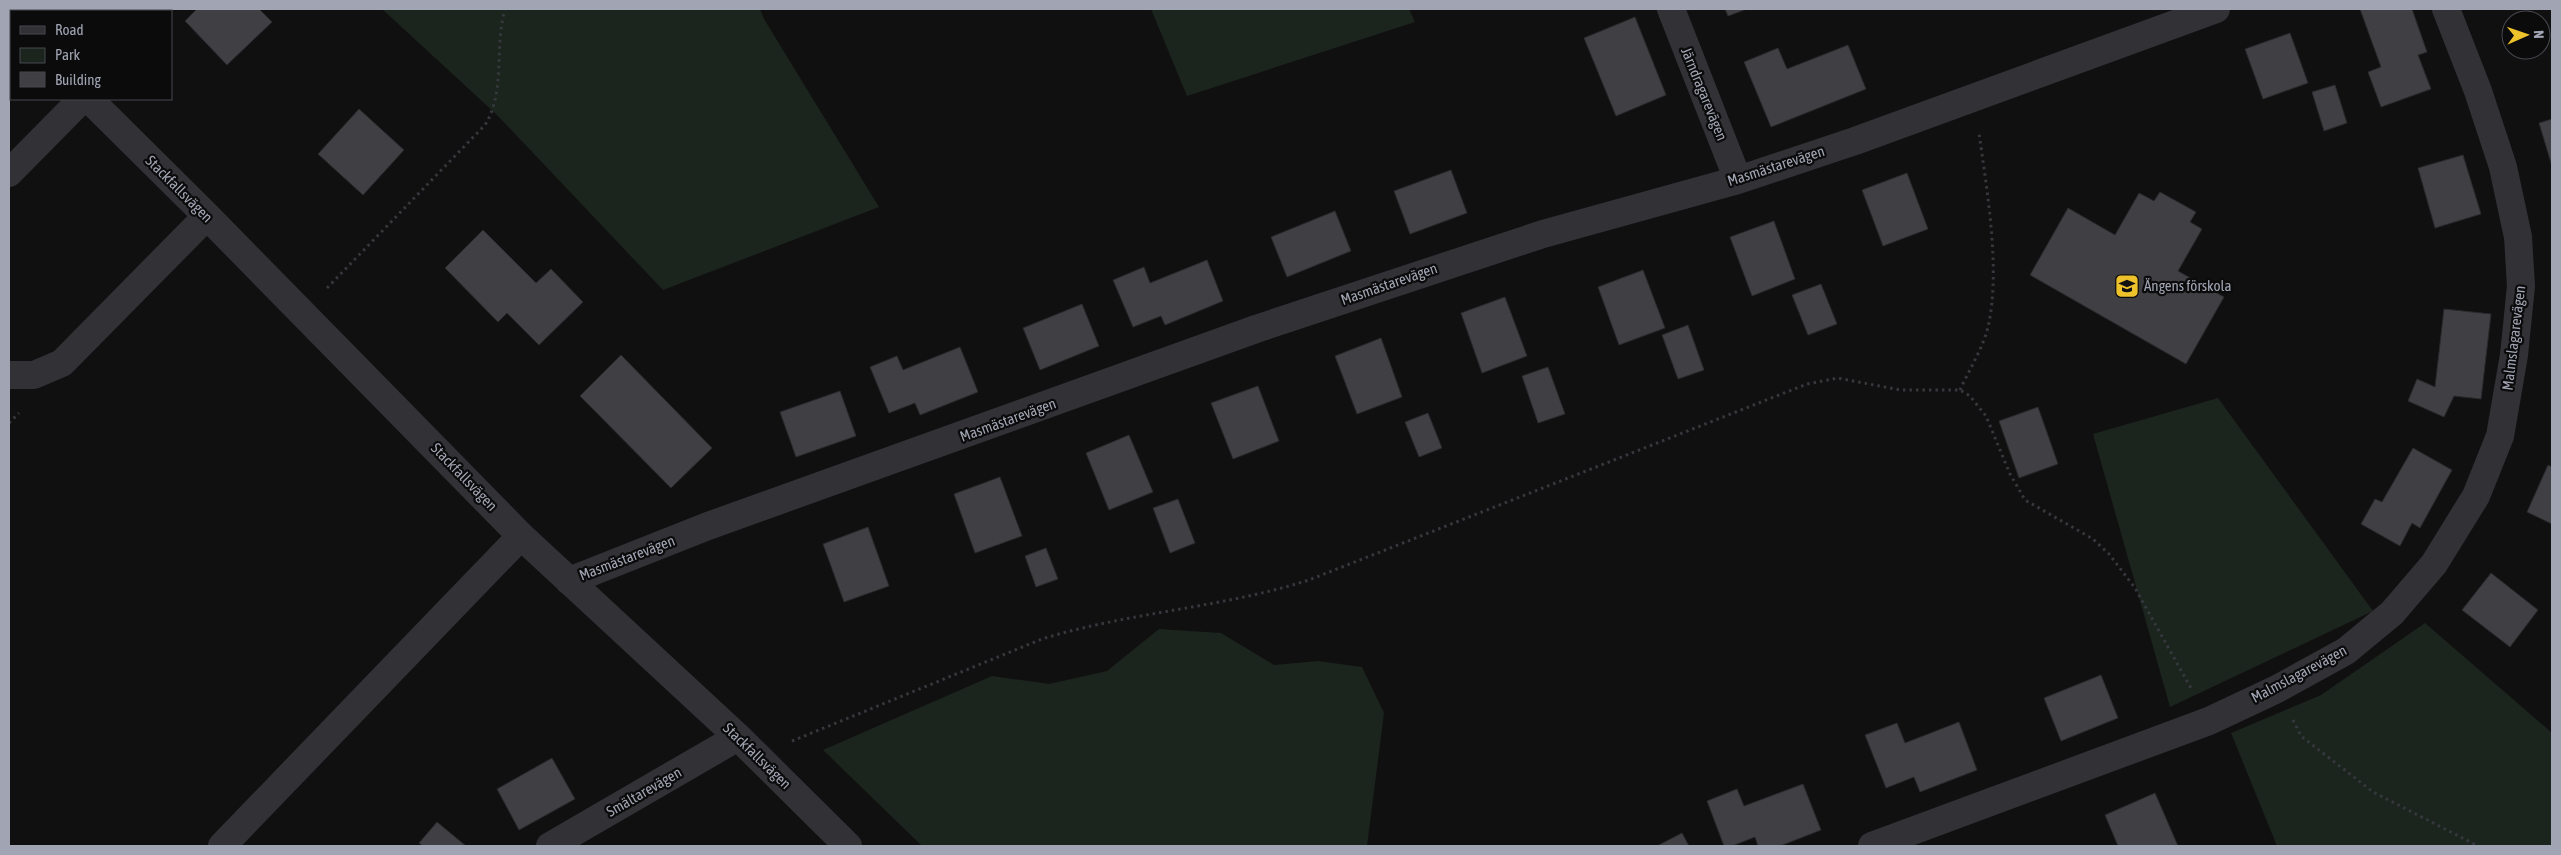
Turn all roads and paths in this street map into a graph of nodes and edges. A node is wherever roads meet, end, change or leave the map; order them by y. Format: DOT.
graph roads {
  1 [pos="505,9"];
  2 [pos="1671,9"];
  3 [pos="2216,9"];
  4 [pos="2446,9"];
  5 [pos="1974,97"];
  6 [pos="81,100"];
  7 [pos="89,100"];
  8 [pos="9,172"];
  9 [pos="1738,180"];
  10 [pos="207,216"];
  11 [pos="320,295"];
  12 [pos="9,374"];
  13 [pos="1960,390"];
  14 [pos="19,413"];
  15 [pos="9,423"];
  16 [pos="521,536"];
  17 [pos="569,581"];
  18 [pos="2277,688"];
  19 [pos="2208,721"];
  20 [pos="738,737"];
  21 [pos="785,744"];
  22 [pos="222,846"];
  23 [pos="550,846"];
  24 [pos="848,846"];
  25 [pos="1872,846"];
  26 [pos="2478,846"];
  1 -- 11 [label="path"];
  2 -- 9 [label="street, Järndragarevägen"];
  3 -- 5 [label="street, Masmästarevägen"];
  4 -- 18 [label="street, Malmslagarevägen"];
  5 -- 9 [label="street, Masmästarevägen"];
  5 -- 13 [label="path"];
  6 -- 8 [label="street"];
  7 -- 10 [label="street, Stackfallsvägen"];
  9 -- 17 [label="street, Masmästarevägen"];
  10 -- 12 [label="street"];
  10 -- 16 [label="street, Stackfallsvägen"];
  13 -- 19 [label="path"];
  13 -- 21 [label="path"];
  14 -- 15 [label="path"];
  16 -- 17 [label="street, Stackfallsvägen"];
  16 -- 22 [label="street"];
  17 -- 20 [label="street, Stackfallsvägen"];
  18 -- 19 [label="street, Malmslagarevägen"];
  18 -- 26 [label="path"];
  19 -- 25 [label="street, Malmslagarevägen"];
  20 -- 23 [label="street, Smältarevägen"];
  20 -- 24 [label="street, Stackfallsvägen"];
}
